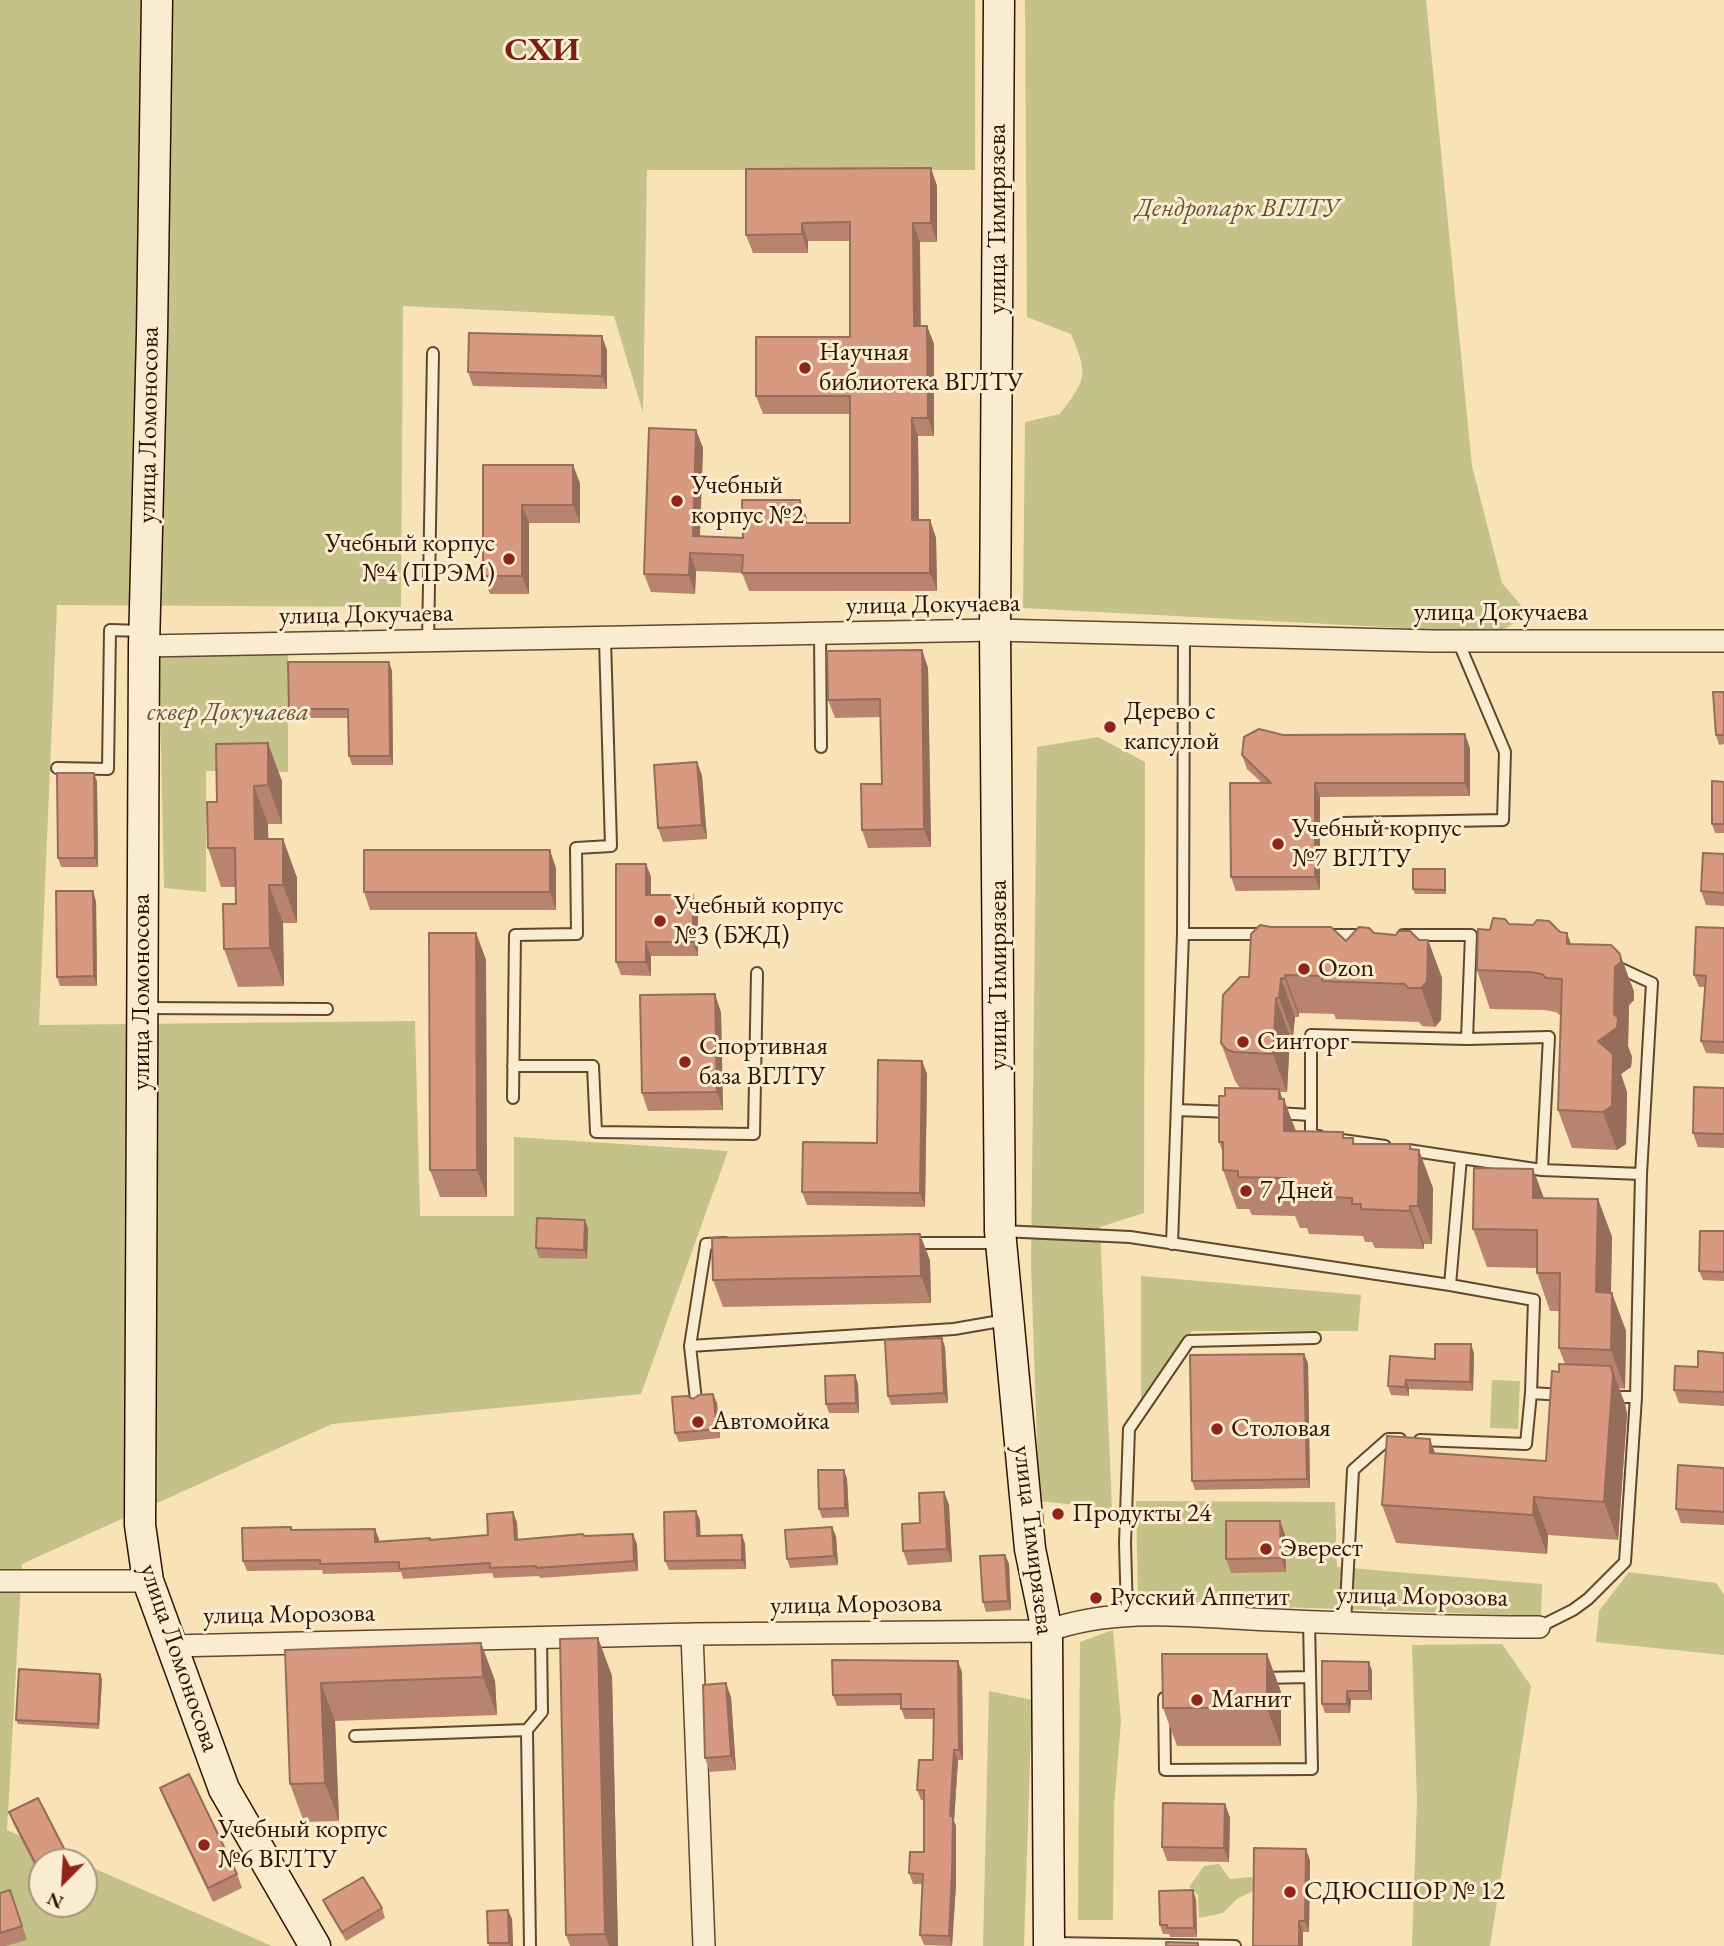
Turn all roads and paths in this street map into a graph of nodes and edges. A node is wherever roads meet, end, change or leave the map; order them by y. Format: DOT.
graph roads {
  1 [pos="157,0"];
  2 [pos="999,0"];
  3 [pos="433,353"];
  4 [pos="995,630"];
  5 [pos="1184,634"];
  6 [pos="820,635"];
  7 [pos="144,638"];
  8 [pos="605,639"];
  9 [pos="1458,641"];
  10 [pos="1724,641"];
  11 [pos="428,642"];
  12 [pos="821,747"];
  13 [pos="57,768"];
  14 [pos="1342,823"];
  15 [pos="1183,934"];
  16 [pos="1282,934"];
  17 [pos="1309,935"];
  18 [pos="1377,935"];
  19 [pos="1390,935"];
  20 [pos="1471,935"];
  21 [pos="1483,936"];
  22 [pos="1604,961"];
  23 [pos="757,973"];
  24 [pos="142,1007"];
  25 [pos="327,1009"];
  26 [pos="1467,1039"];
  27 [pos="513,1066"];
  28 [pos="513,1098"];
  29 [pos="1177,1110"];
  30 [pos="1244,1112"];
  31 [pos="1257,1113"];
  32 [pos="1311,1115"];
  33 [pos="1461,1158"];
  34 [pos="1542,1170"];
  35 [pos="1641,1174"];
  36 [pos="1001,1237"];
  37 [pos="732,1243"];
  38 [pos="892,1243"];
  39 [pos="1172,1244"];
  40 [pos="1450,1285"];
  41 [pos="1008,1319"];
  42 [pos="1315,1338"];
  43 [pos="690,1346"];
  44 [pos="1531,1394"];
  45 [pos="1570,1395"];
  46 [pos="1597,1396"];
  47 [pos="1636,1398"];
  48 [pos="696,1400"];
  49 [pos="0,1581"];
  50 [pos="148,1581"];
  51 [pos="1127,1614"];
  52 [pos="1309,1621"];
  53 [pos="1345,1624"];
  54 [pos="1539,1627"];
  55 [pos="1047,1631"];
  56 [pos="692,1634"];
  57 [pos="541,1638"];
  58 [pos="172,1646"];
  59 [pos="1250,1678"];
  60 [pos="1309,1678"];
  61 [pos="1164,1689"];
  62 [pos="527,1730"];
  63 [pos="355,1735"];
  64 [pos="1049,1945"];
  65 [pos="315,1946"];
  66 [pos="530,1946"];
  67 [pos="704,1946"];
  68 [pos="1235,1946"];
  1 -- 7 [label="main road, улица Ломоносова"];
  2 -- 4 [label="main road, улица Тимирязева"];
  3 -- 11 [label="lane"];
  4 -- 5 [label="street, улица Докучаева"];
  4 -- 6 [label="street, улица Докучаева"];
  4 -- 36 [label="main road, улица Тимирязева"];
  5 -- 9 [label="street, улица Докучаева"];
  5 -- 15 [label="lane"];
  6 -- 8 [label="street, улица Докучаева"];
  6 -- 12 [label="lane"];
  7 -- 11 [label="street, улица Докучаева"];
  7 -- 13 [label="lane"];
  7 -- 24 [label="main road, улица Ломоносова"];
  8 -- 11 [label="street, улица Докучаева"];
  8 -- 27 [label="lane"];
  9 -- 10 [label="street, улица Докучаева"];
  9 -- 14 [label="lane"];
  15 -- 16 [label="lane"];
  15 -- 29 [label="lane"];
  17 -- 18 [label="lane"];
  19 -- 20 [label="lane"];
  20 -- 21 [label="lane"];
  20 -- 26 [label="lane"];
  22 -- 35 [label="lane"];
  23 -- 27 [label="lane"];
  24 -- 25 [label="lane"];
  24 -- 50 [label="main road, улица Ломоносова"];
  26 -- 32 [label="lane"];
  26 -- 34 [label="lane"];
  27 -- 28 [label="lane"];
  29 -- 30 [label="lane"];
  29 -- 39 [label="lane"];
  31 -- 32 [label="lane"];
  32 -- 33 [label="lane"];
  33 -- 34 [label="lane"];
  33 -- 40 [label="lane"];
  34 -- 35 [label="lane"];
  35 -- 47 [label="lane"];
  36 -- 38 [label="lane"];
  36 -- 39 [label="lane"];
  36 -- 41 [label="main road, улица Тимирязева"];
  37 -- 43 [label="lane"];
  39 -- 40 [label="lane"];
  40 -- 44 [label="lane"];
  41 -- 43 [label="lane"];
  41 -- 55 [label="main road, улица Тимирязева"];
  42 -- 51 [label="lane"];
  43 -- 48 [label="lane"];
  44 -- 45 [label="lane"];
  44 -- 53 [label="lane"];
  46 -- 47 [label="lane"];
  47 -- 54 [label="lane"];
  49 -- 50 [label="street"];
  50 -- 58 [label="main road, улица Ломоносова"];
  51 -- 52 [label="street, улица Морозова"];
  51 -- 55 [label="street, улица Морозова"];
  52 -- 53 [label="street, улица Морозова"];
  52 -- 60 [label="lane"];
  53 -- 54 [label="street, улица Морозова"];
  55 -- 56 [label="street, улица Морозова"];
  55 -- 64 [label="main road, улица Тимирязева"];
  56 -- 57 [label="street, улица Морозова"];
  56 -- 67 [label="street"];
  57 -- 58 [label="street, улица Морозова"];
  57 -- 62 [label="lane"];
  58 -- 65 [label="main road, улица Ломоносова"];
  59 -- 60 [label="lane"];
  60 -- 61 [label="lane"];
  62 -- 63 [label="lane"];
  62 -- 66 [label="lane"];
  64 -- 68 [label="lane"];
}
